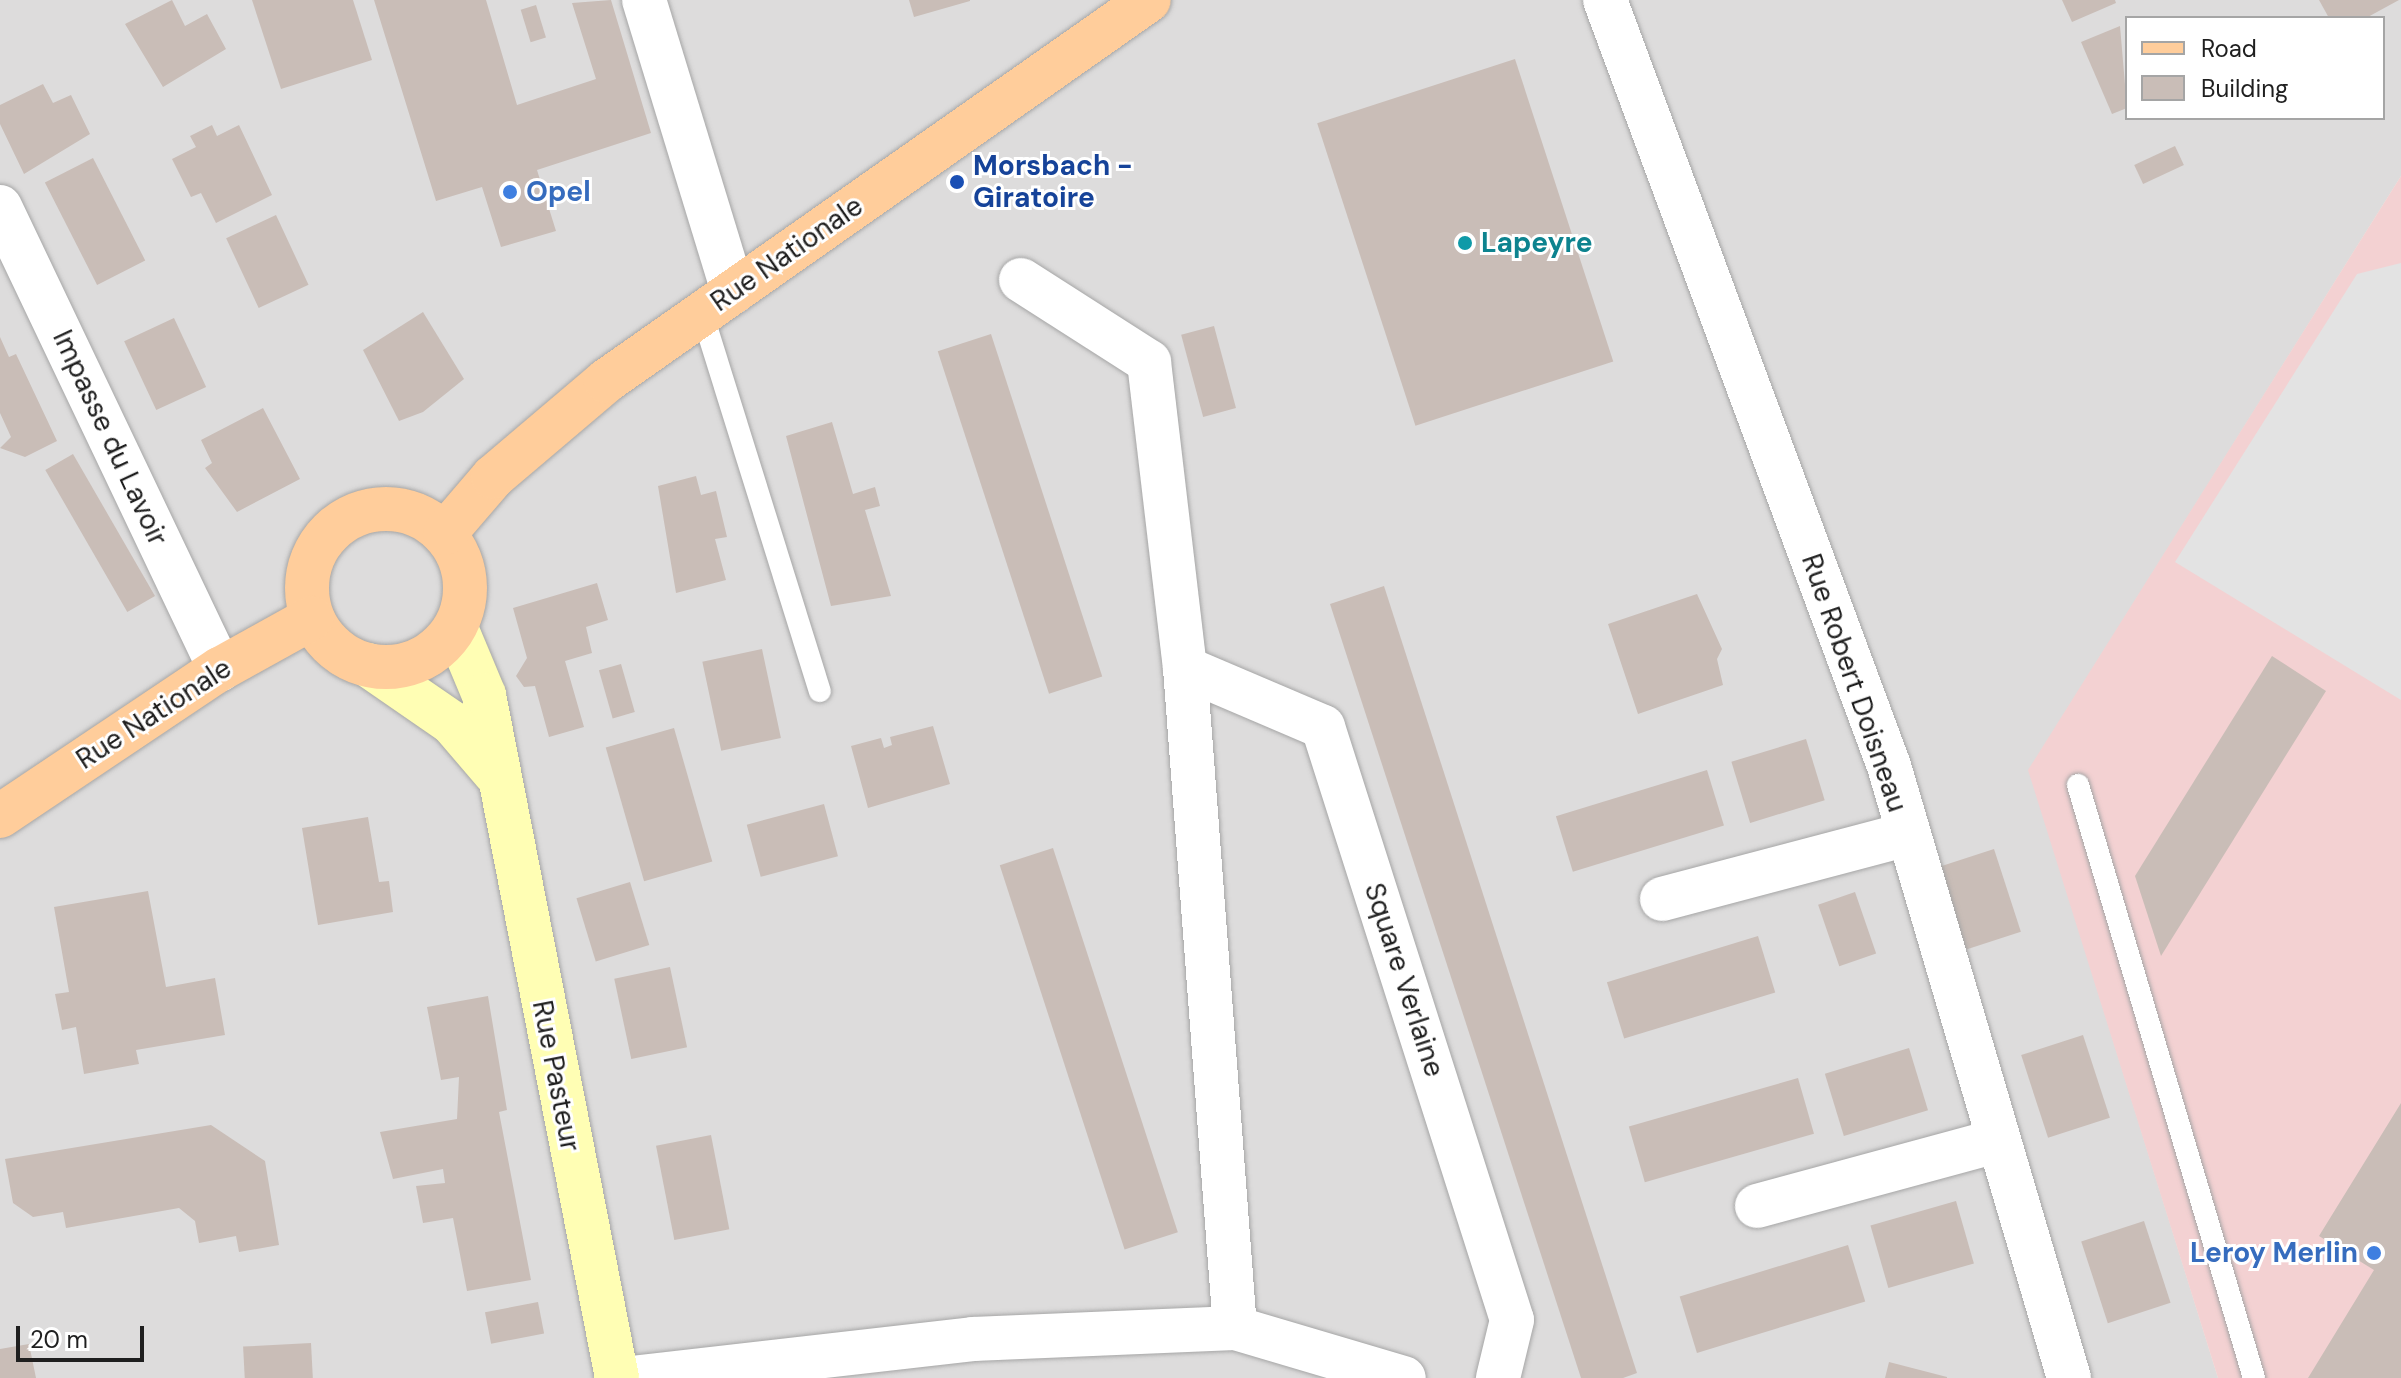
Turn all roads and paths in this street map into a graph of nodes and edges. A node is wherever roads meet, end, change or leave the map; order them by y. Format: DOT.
graph roads {
  1 [pos="644,0"];
  2 [pos="1149,0"];
  3 [pos="1605,0"];
  4 [pos="0,207"];
  5 [pos="1021,280"];
  6 [pos="718,302"];
  7 [pos="445,533"];
  8 [pos="312,618"];
  9 [pos="456,628"];
  10 [pos="368,665"];
  11 [pos="1185,668"];
  12 [pos="220,669"];
  13 [pos="820,691"];
  14 [pos="495,773"];
  15 [pos="2078,785"];
  16 [pos="0,816"];
  17 [pos="1905,835"];
  18 [pos="1662,899"];
  19 [pos="1996,1141"];
  20 [pos="1757,1206"];
  21 [pos="1235,1328"];
  22 [pos="617,1378"];
  23 [pos="631,1378"];
  24 [pos="1404,1378"];
  25 [pos="1498,1378"];
  26 [pos="2069,1378"];
  27 [pos="2254,1378"];
  1 -- 6 [label="street"];
  2 -- 6 [label="main road, Rue Nationale"];
  3 -- 17 [label="street, Rue Robert Doisneau"];
  4 -- 12 [label="street, Impasse du Lavoir"];
  5 -- 11 [label="street"];
  6 -- 7 [label="main road, Rue Nationale"];
  6 -- 13 [label="lane"];
  7 -- 8 [label="main road"];
  7 -- 9 [label="main road"];
  8 -- 10 [label="main road"];
  8 -- 12 [label="main road, Rue Nationale"];
  9 -- 10 [label="main road"];
  9 -- 14 [label="main road, Rue Pasteur"];
  10 -- 14 [label="main road, Rue Pasteur"];
  11 -- 21 [label="street"];
  11 -- 25 [label="street, Square Verlaine"];
  12 -- 16 [label="main road, Rue Nationale"];
  14 -- 22 [label="main road, Rue Pasteur"];
  15 -- 27 [label="lane"];
  17 -- 18 [label="street"];
  17 -- 19 [label="street, Rue Robert Doisneau"];
  19 -- 20 [label="street"];
  19 -- 26 [label="street, Rue Robert Doisneau"];
  21 -- 23 [label="street"];
  21 -- 24 [label="street"];
}
